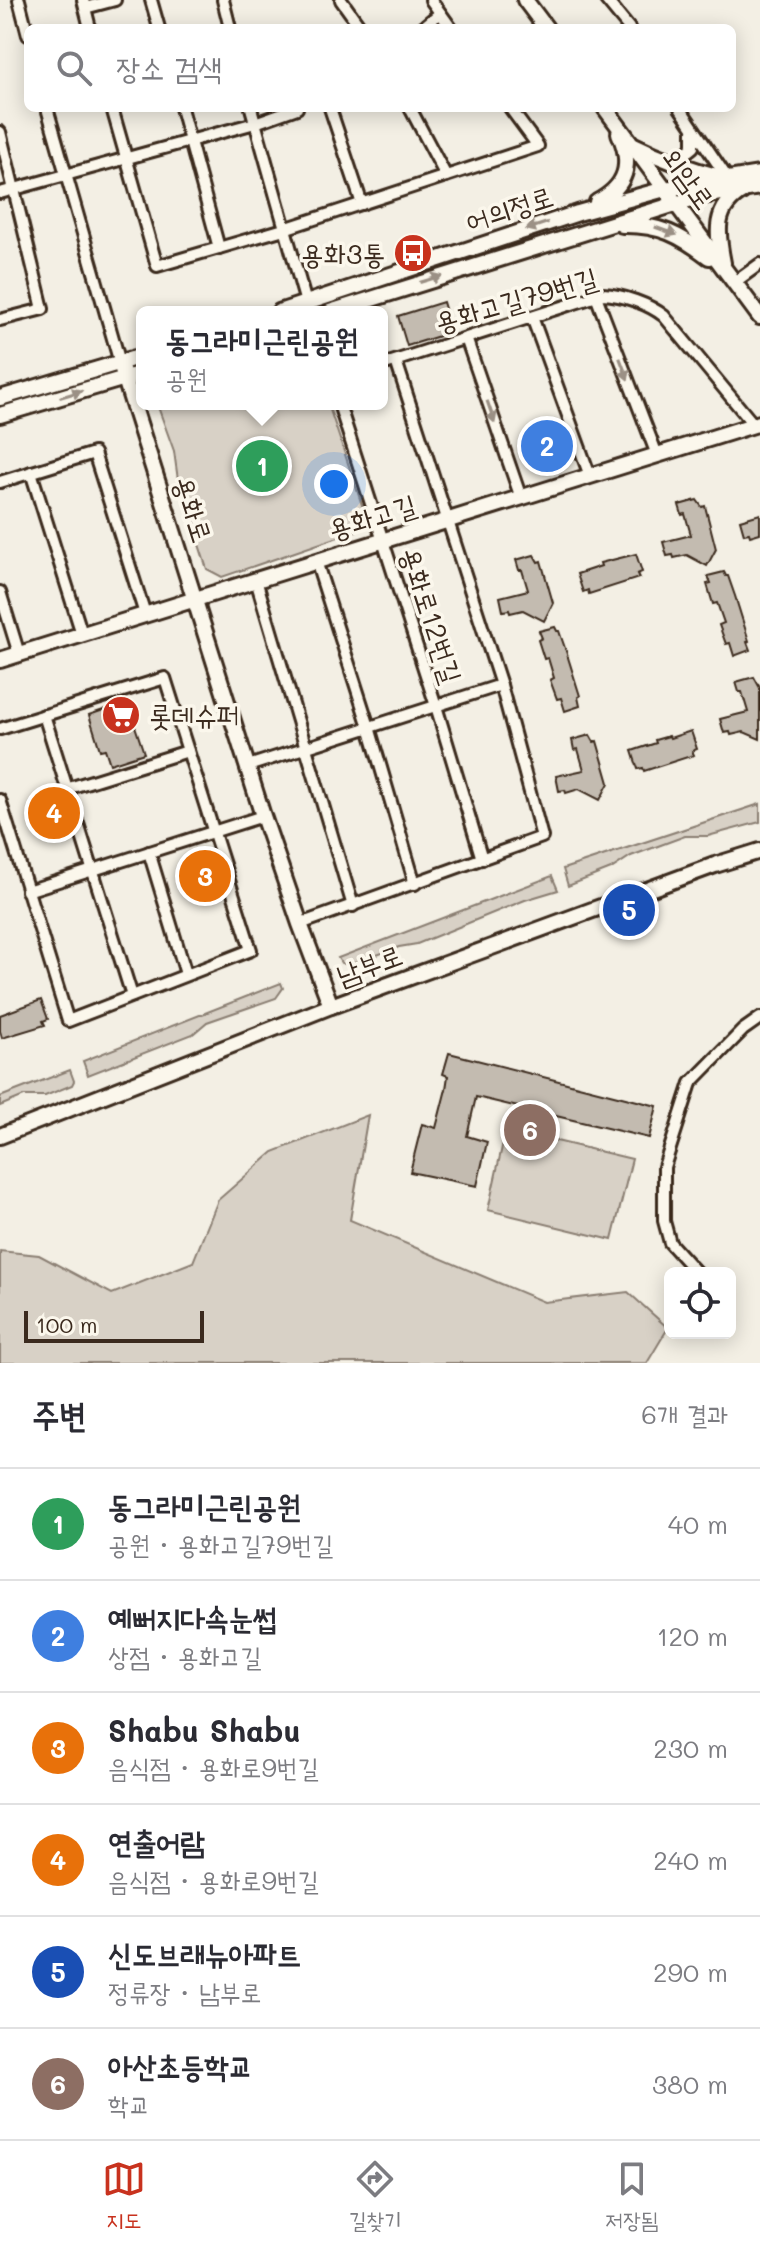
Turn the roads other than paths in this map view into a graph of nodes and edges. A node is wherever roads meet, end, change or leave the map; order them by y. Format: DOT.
graph roads {
  1 [pos="19,0"];
  2 [pos="115,0"];
  3 [pos="151,0"];
  4 [pos="223,0"];
  5 [pos="341,0"];
  6 [pos="431,0"];
  7 [pos="525,0"];
  8 [pos="606,0"];
  9 [pos="84,4"];
  10 [pos="440,13"];
  11 [pos="25,24"];
  12 [pos="89,24"];
  13 [pos="158,24"];
  14 [pos="229,24"];
  15 [pos="358,24"];
  16 [pos="427,24"];
  17 [pos="448,24"];
  18 [pos="543,24"];
  19 [pos="626,24"];
  20 [pos="48,112"];
  21 [pos="113,112"];
  22 [pos="182,112"];
  23 [pos="252,112"];
  24 [pos="286,112"];
  25 [pos="331,112"];
  26 [pos="412,112"];
  27 [pos="513,112"];
  28 [pos="608,112"];
  29 [pos="609,112"];
  30 [pos="683,112"];
  31 [pos="255,123"];
  32 [pos="691,125"];
  33 [pos="0,132"];
  34 [pos="190,141"];
  35 [pos="632,144"];
  36 [pos="126,159"];
  37 [pos="661,159"];
  38 [pos="760,174"];
  39 [pos="65,176"];
  40 [pos="446,176"];
  41 [pos="728,179"];
  42 [pos="753,188"];
  43 [pos="15,189"];
  44 [pos="665,189"];
  45 [pos="0,193"];
  46 [pos="676,203"];
  47 [pos="362,204"];
  48 [pos="578,213"];
  49 [pos="598,227"];
  50 [pos="284,229"];
  51 [pos="219,248"];
  52 [pos="760,264"];
  53 [pos="724,268"];
  54 [pos="735,282"];
  55 [pos="596,296"];
  56 [pos="306,303"];
  57 [pos="297,306"];
  58 [pos="349,306"];
  59 [pos="532,317"];
  60 [pos="760,317"];
  61 [pos="0,320"];
  62 [pos="466,338"];
  63 [pos="136,358"];
  64 [pos="396,361"];
  65 [pos="120,363"];
  66 [pos="388,363"];
  67 [pos="136,375"];
  68 [pos="125,378"];
  69 [pos="0,398"];
  70 [pos="341,410"];
  71 [pos="0,415"];
  72 [pos="757,424"];
  73 [pos="657,455"];
  74 [pos="31,472"];
  75 [pos="590,476"];
  76 [pos="0,482"];
  77 [pos="521,498"];
  78 [pos="448,520"];
  79 [pos="382,540"];
  80 [pos="316,561"];
  81 [pos="256,580"];
  82 [pos="0,592"];
  83 [pos="195,599"];
  84 [pos="145,614"];
  85 [pos="82,634"];
  86 [pos="19,654"];
  87 [pos="0,660"];
  88 [pos="501,685"];
  89 [pos="436,706"];
  90 [pos="44,715"];
  91 [pos="369,727"];
  92 [pos="0,729"];
  93 [pos="307,747"];
  94 [pos="188,751"];
  95 [pos="248,766"];
  96 [pos="66,789"];
  97 [pos="0,800"];
  98 [pos="263,816"];
  99 [pos="213,831"];
  100 [pos="760,851"];
  101 [pos="149,852"];
  102 [pos="482,859"];
  103 [pos="92,870"];
  104 [pos="415,884"];
  105 [pos="27,891"];
  106 [pos="353,906"];
  107 [pos="300,924"];
  108 [pos="186,974"];
  109 [pos="132,996"];
  110 [pos="331,1006"];
  111 [pos="760,1018"];
  112 [pos="0,1136"];
  113 [pos="692,1267"];
  1 -- 11 [label="street"];
  2 -- 9 [label="street"];
  3 -- 13 [label="street"];
  4 -- 14 [label="street"];
  5 -- 15 [label="street"];
  6 -- 10 [label="street"];
  7 -- 18 [label="street"];
  8 -- 19 [label="street"];
  9 -- 12 [label="street"];
  10 -- 16 [label="street"];
  10 -- 17 [label="street"];
  20 -- 39 [label="street, 용화로"];
  21 -- 36 [label="street"];
  22 -- 34 [label="street"];
  23 -- 31 [label="street"];
  24 -- 31 [label="street"];
  25 -- 47 [label="street"];
  26 -- 40 [label="street"];
  27 -- 40 [label="street"];
  28 -- 48 [label="street"];
  29 -- 35 [label="street, 외암로"];
  30 -- 32 [label="street"];
  31 -- 34 [label="street"];
  31 -- 50 [label="street"];
  32 -- 37 [label="street"];
  32 -- 41 [label="street"];
  33 -- 43 [label="street"];
  34 -- 36 [label="street"];
  34 -- 51 [label="street"];
  35 -- 37 [label="street"];
  35 -- 44 [label="street, 외암로"];
  36 -- 39 [label="street"];
  36 -- 51 [label="street"];
  37 -- 41 [label="street"];
  38 -- 41 [label="street, 어의정로"];
  39 -- 43 [label="street"];
  39 -- 65 [label="street, 용화로"];
  40 -- 47 [label="street"];
  41 -- 44 [label="street, 어의정로"];
  42 -- 46 [label="street, 어의정로"];
  42 -- 53 [label="street"];
  43 -- 45 [label="street"];
  43 -- 61 [label="street"];
  44 -- 46 [label="street, 외암로"];
  44 -- 48 [label="street, 어의정로"];
  46 -- 49 [label="street, 어의정로"];
  46 -- 53 [label="street, 외암로"];
  47 -- 50 [label="street"];
  48 -- 56 [label="street, 어의정로, one-way"];
  49 -- 53 [label="street, one-way"];
  58 -- 49 [label="street, 어의정로, one-way"];
  50 -- 51 [label="street"];
  50 -- 56 [label="street"];
  52 -- 54 [label="street"];
  53 -- 54 [label="street, 외암로"];
  54 -- 60 [label="street, 외암로"];
  55 -- 59 [label="street, 용화고길79번길"];
  55 -- 72 [label="street, 용화고길79번길"];
  55 -- 73 [label="street, one-way"];
  56 -- 57 [label="street, 어의정로"];
  59 -- 62 [label="street, 용화고길79번길"];
  59 -- 75 [label="street"];
  62 -- 64 [label="street, 용화고길79번길"];
  62 -- 77 [label="street, one-way"];
  63 -- 65 [label="street"];
  64 -- 66 [label="street, 용화고길79번길"];
  64 -- 78 [label="street, 용화로12번길"];
  65 -- 68 [label="street, 용화로"];
  65 -- 69 [label="street"];
  67 -- 68 [label="street"];
  71 -- 68 [label="street, one-way"];
  68 -- 83 [label="street, 용화로"];
  70 -- 79 [label="street"];
  72 -- 73 [label="street, 용화고길"];
  73 -- 75 [label="street, 용화고길"];
  74 -- 76 [label="street"];
  74 -- 84 [label="street"];
  74 -- 85 [label="street"];
  75 -- 77 [label="street, 용화고길"];
  77 -- 78 [label="street, 용화고길"];
  78 -- 79 [label="street, 용화고길"];
  78 -- 88 [label="street, 용화로12번길"];
  79 -- 80 [label="street, 용화고길"];
  79 -- 89 [label="street, 용화로12번길"];
  80 -- 81 [label="street, 용화고길"];
  80 -- 91 [label="street"];
  81 -- 83 [label="street, 용화고길"];
  81 -- 93 [label="street"];
  82 -- 86 [label="street"];
  83 -- 84 [label="street, 용화고길"];
  83 -- 95 [label="street, 용화로"];
  84 -- 85 [label="street, 용화고길"];
  85 -- 86 [label="street, 용화고길"];
  86 -- 87 [label="street, 용화고길"];
  88 -- 89 [label="street, 용화로12번길"];
  88 -- 102 [label="street, 용화로12번길"];
  89 -- 91 [label="street, 용화로12번길"];
  89 -- 102 [label="street, 용화로12번길"];
  90 -- 92 [label="street"];
  90 -- 94 [label="street"];
  90 -- 96 [label="street"];
  91 -- 93 [label="street, 용화로12번길"];
  91 -- 104 [label="street"];
  93 -- 95 [label="street, 용화로12번길"];
  93 -- 106 [label="street"];
  94 -- 96 [label="street"];
  94 -- 99 [label="street"];
  95 -- 98 [label="street, 용화로"];
  96 -- 103 [label="street"];
  97 -- 105 [label="street"];
  98 -- 99 [label="street"];
  98 -- 107 [label="street, 용화로"];
  99 -- 101 [label="street"];
  99 -- 108 [label="street"];
  100 -- 110 [label="street, 남부로"];
  101 -- 103 [label="street"];
  101 -- 108 [label="street"];
  102 -- 104 [label="street"];
  103 -- 105 [label="street"];
  103 -- 109 [label="street"];
  104 -- 106 [label="street"];
  105 -- 109 [label="street"];
  106 -- 107 [label="street"];
  107 -- 110 [label="street, 용화로"];
  108 -- 109 [label="street"];
  110 -- 112 [label="street, 남부로"];
  111 -- 113 [label="street"];
}
